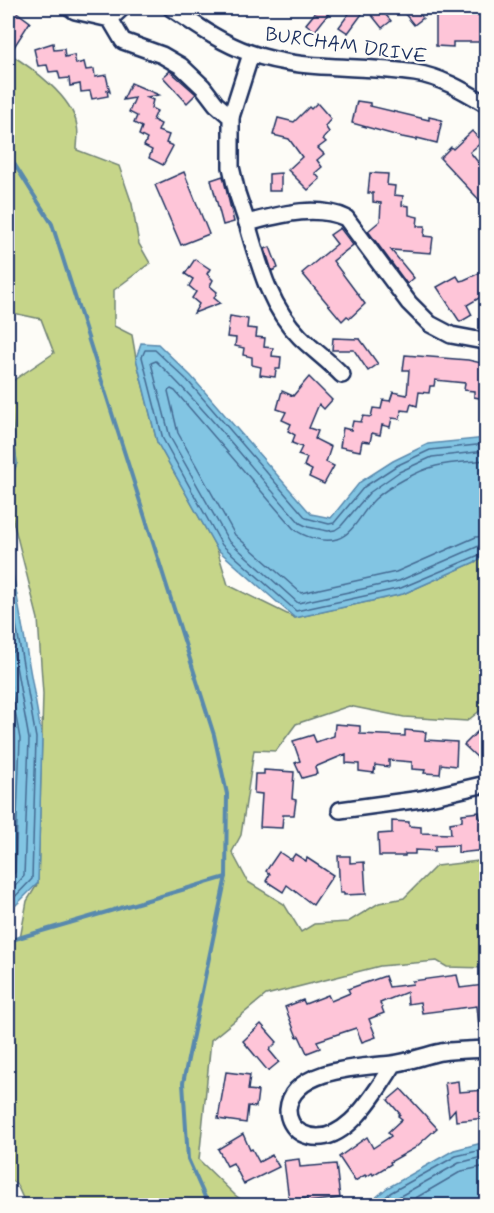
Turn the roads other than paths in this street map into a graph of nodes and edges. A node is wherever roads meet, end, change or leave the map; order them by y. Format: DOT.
graph roads {
  1 [pos="71,8"];
  2 [pos="122,8"];
  3 [pos="171,8"];
  4 [pos="110,19"];
  5 [pos="251,54"];
  6 [pos="486,104"];
  7 [pos="231,117"];
  8 [pos="247,223"];
  9 [pos="486,339"];
  10 [pos="342,375"];
  11 [pos="486,784"];
  12 [pos="340,810"];
  13 [pos="486,1049"];
  14 [pos="394,1064"];
  1 -- 4 [label="street"];
  2 -- 4 [label="street"];
  3 -- 5 [label="street, BURCHAM DRIVE"];
  4 -- 7 [label="street"];
  5 -- 6 [label="street, BURCHAM DRIVE"];
  5 -- 7 [label="street"];
  7 -- 8 [label="street"];
  8 -- 9 [label="street"];
  8 -- 10 [label="street"];
  11 -- 12 [label="street"];
  13 -- 14 [label="street"];
  14 -- 14 [label="street"];
}
